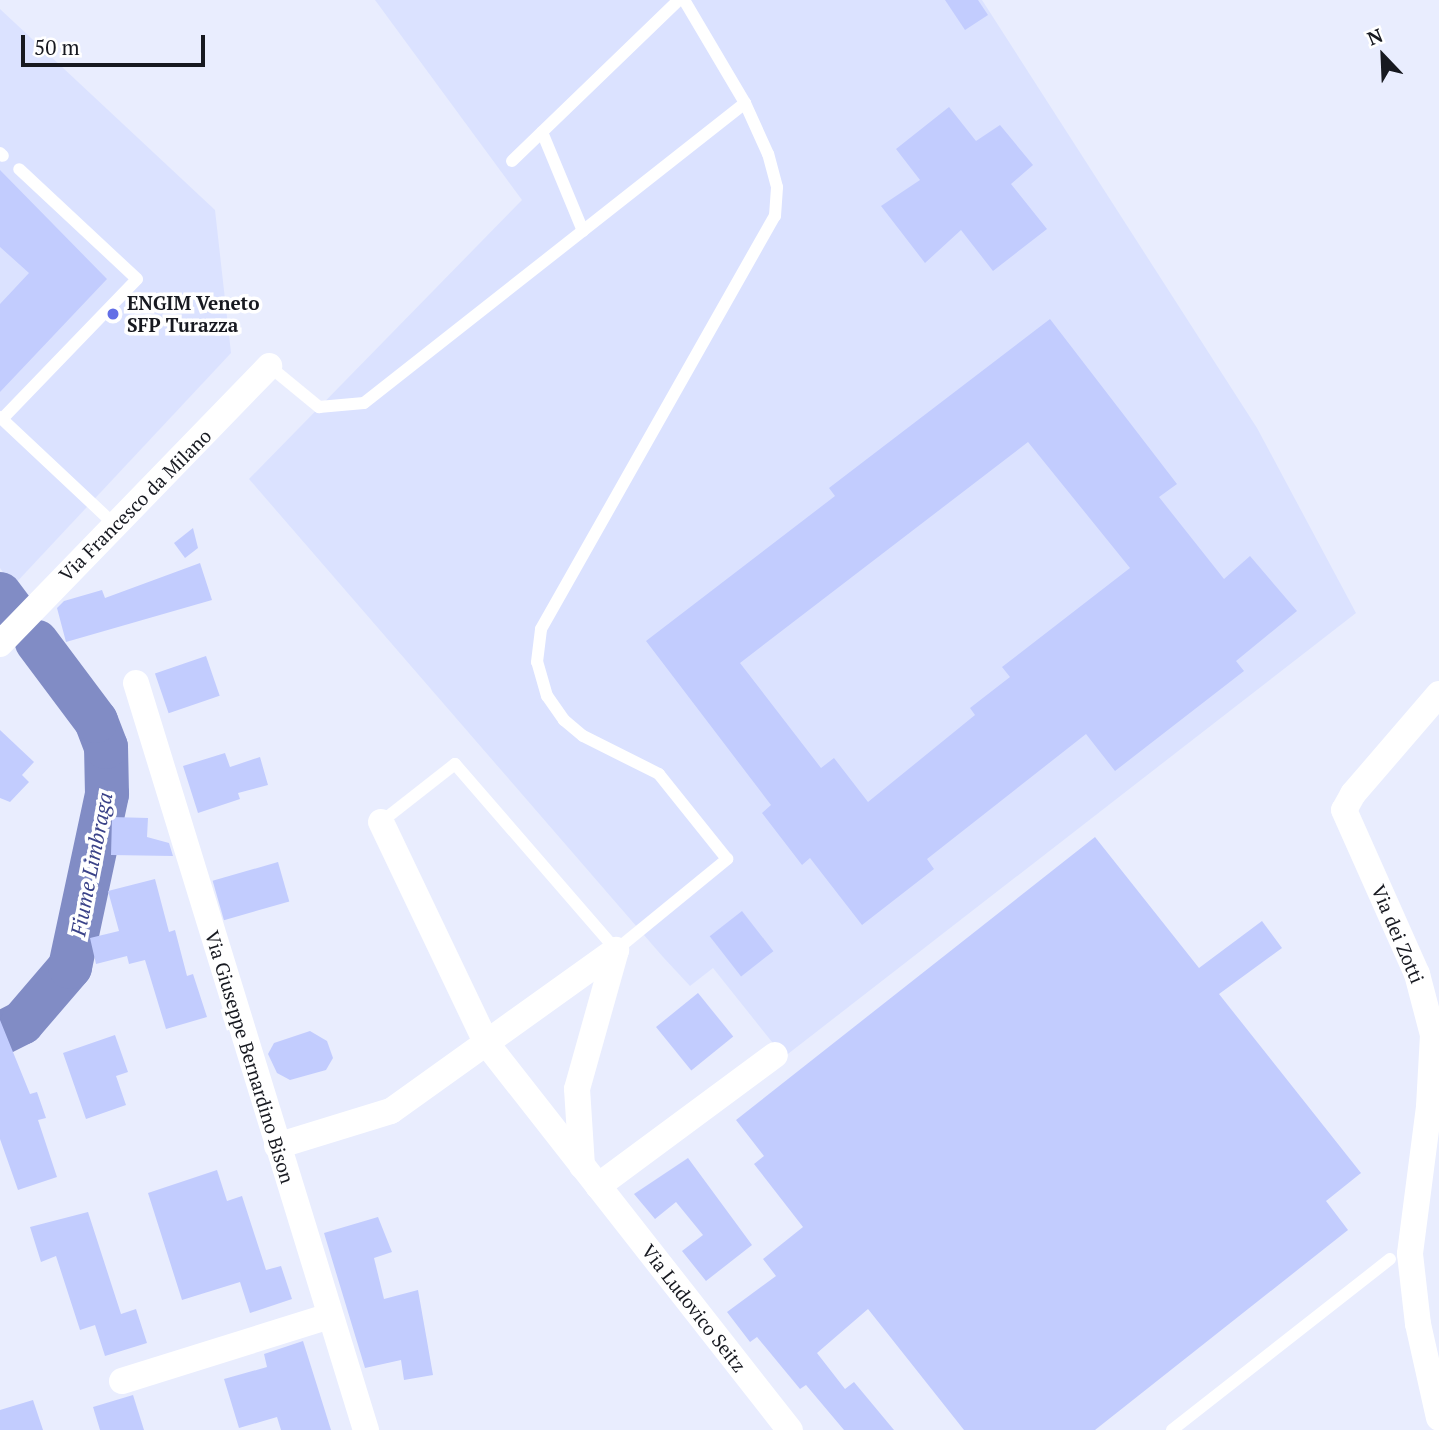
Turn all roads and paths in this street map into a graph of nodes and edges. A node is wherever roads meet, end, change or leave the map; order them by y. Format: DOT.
graph roads {
  1 [pos="682,0"];
  2 [pos="745,103"];
  3 [pos="542,132"];
  4 [pos="512,161"];
  5 [pos="19,169"];
  6 [pos="583,231"];
  7 [pos="269,366"];
  8 [pos="1,418"];
  9 [pos="114,524"];
  10 [pos="0,644"];
  11 [pos="136,683"];
  12 [pos="1439,694"];
  13 [pos="381,822"];
  14 [pos="616,950"];
  15 [pos="487,1044"];
  16 [pos="775,1055"];
  17 [pos="276,1146"];
  18 [pos="590,1176"];
  19 [pos="1390,1259"];
  20 [pos="330,1316"];
  21 [pos="122,1381"];
  22 [pos="1439,1418"];
  23 [pos="366,1430"];
  24 [pos="790,1430"];
  25 [pos="1172,1430"];
  1 -- 2 [label="lane"];
  1 -- 3 [label="lane"];
  2 -- 6 [label="lane"];
  2 -- 14 [label="lane"];
  3 -- 4 [label="lane"];
  3 -- 6 [label="lane"];
  5 -- 8 [label="lane"];
  6 -- 7 [label="lane"];
  7 -- 9 [label="street, Via Francesco da Milano"];
  8 -- 9 [label="lane"];
  9 -- 10 [label="street, Via Francesco da Milano"];
  11 -- 17 [label="street, Via Giuseppe Bernardino Bison"];
  12 -- 22 [label="street, Via dei Zotti"];
  13 -- 14 [label="lane"];
  13 -- 15 [label="street, Via Ludovico Seitz"];
  14 -- 15 [label="street"];
  14 -- 18 [label="street"];
  15 -- 17 [label="street"];
  15 -- 18 [label="street, Via Ludovico Seitz"];
  16 -- 18 [label="street"];
  17 -- 20 [label="street, Via Giuseppe Bernardino Bison"];
  18 -- 24 [label="street, Via Ludovico Seitz"];
  19 -- 25 [label="lane"];
  20 -- 21 [label="street"];
  20 -- 23 [label="street, Via Giuseppe Bernardino Bison"];
}
